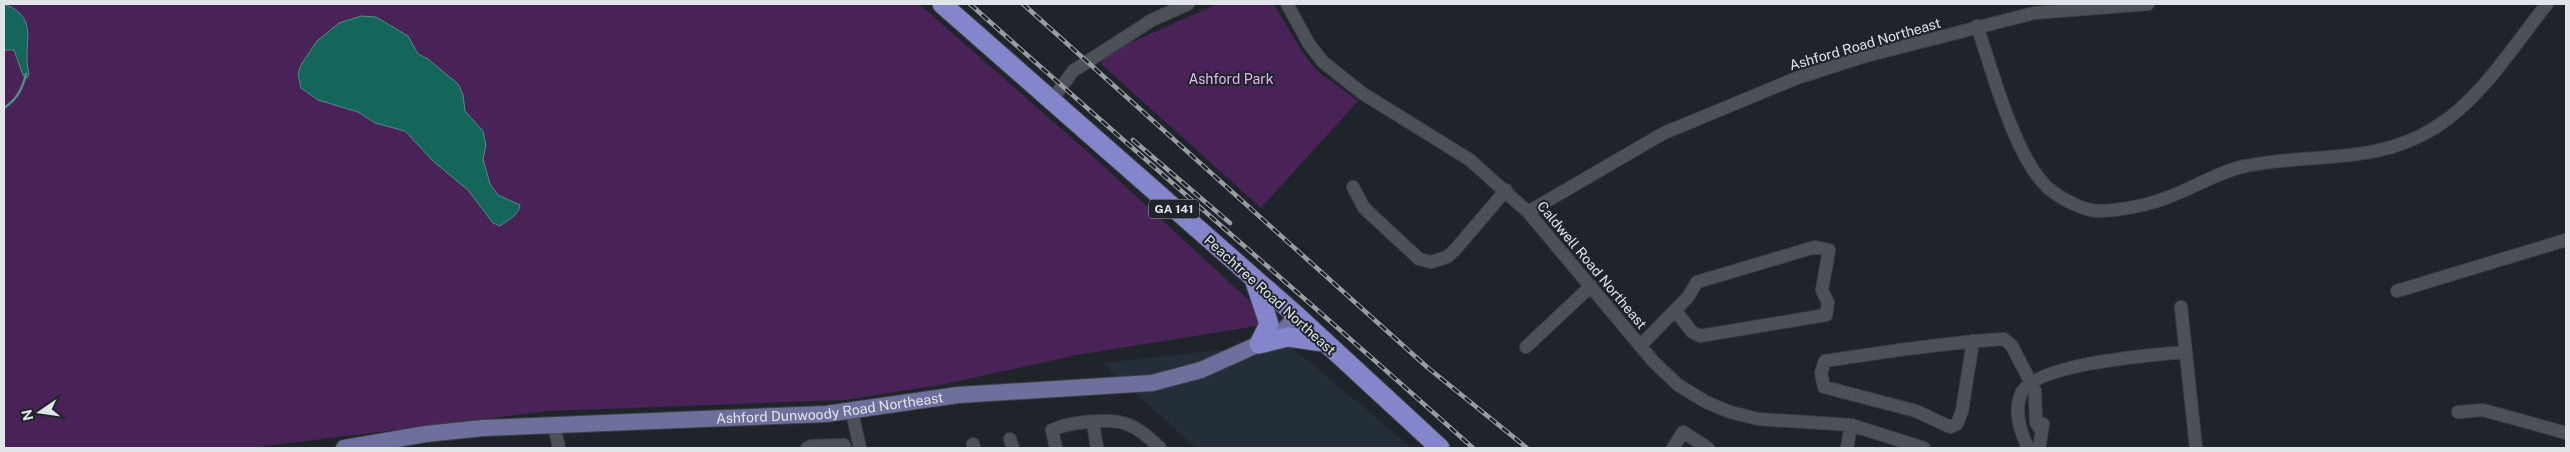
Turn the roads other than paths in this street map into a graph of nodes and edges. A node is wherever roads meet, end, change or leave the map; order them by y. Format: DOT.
graph roads {
  1 [pos="942,4"];
  2 [pos="1188,4"];
  3 [pos="1287,4"];
  4 [pos="2148,4"];
  5 [pos="2547,4"];
  6 [pos="2078,6"];
  7 [pos="1977,26"];
  8 [pos="1052,100"];
  9 [pos="1353,187"];
  10 [pos="1506,190"];
  11 [pos="1528,212"];
  12 [pos="2566,240"];
  13 [pos="1255,281"];
  14 [pos="1591,286"];
  15 [pos="2397,292"];
  16 [pos="2181,307"];
  17 [pos="1675,310"];
  18 [pos="1297,316"];
  19 [pos="1973,341"];
  20 [pos="1323,342"];
  21 [pos="1259,344"];
  22 [pos="1640,346"];
  23 [pos="1526,348"];
  24 [pos="2186,352"];
  25 [pos="2032,387"];
  26 [pos="852,412"];
  27 [pos="2458,412"];
  28 [pos="1093,423"];
  29 [pos="554,425"];
  30 [pos="1851,425"];
  31 [pos="2566,433"];
  32 [pos="344,448"];
  33 [pos="559,448"];
  34 [pos="807,448"];
  35 [pos="846,448"];
  36 [pos="860,448"];
  37 [pos="1056,448"];
  38 [pos="1097,448"];
  39 [pos="1160,448"];
  40 [pos="1440,448"];
  41 [pos="1673,448"];
  42 [pos="1708,448"];
  43 [pos="1847,448"];
  44 [pos="1924,448"];
  45 [pos="2028,448"];
  46 [pos="2039,448"];
  47 [pos="2196,448"];
  1 -- 8 [label="highway, Peachtree Road Northeast / GA 141"];
  2 -- 8 [label="street"];
  3 -- 10 [label="street, Caldwell Road Northeast"];
  4 -- 6 [label="street, Ashford Road Northeast"];
  5 -- 7 [label="street"];
  6 -- 7 [label="street, Ashford Road Northeast"];
  7 -- 11 [label="street, Ashford Road Northeast"];
  8 -- 13 [label="highway, Peachtree Road Northeast / GA 141"];
  9 -- 10 [label="street"];
  10 -- 11 [label="street, Caldwell Road Northeast"];
  11 -- 14 [label="street, Caldwell Road Northeast"];
  12 -- 15 [label="street"];
  13 -- 18 [label="highway, Peachtree Road Northeast / GA 141"];
  13 -- 21 [label="highway"];
  14 -- 22 [label="street, Caldwell Road Northeast"];
  14 -- 23 [label="street"];
  16 -- 24 [label="street"];
  17 -- 17 [label="street"];
  17 -- 22 [label="street"];
  18 -- 20 [label="highway, Peachtree Road Northeast / GA 141"];
  18 -- 21 [label="main road, Ashford Dunwoody Road Northeast"];
  19 -- 19 [label="street"];
  19 -- 25 [label="street"];
  20 -- 21 [label="highway"];
  20 -- 40 [label="highway, Peachtree Road Northeast / GA 141"];
  21 -- 26 [label="main road, Ashford Dunwoody Road Northeast"];
  22 -- 30 [label="street, Caldwell Road Northeast"];
  24 -- 25 [label="street"];
  24 -- 47 [label="street"];
  25 -- 45 [label="street"];
  25 -- 46 [label="street"];
  26 -- 29 [label="main road, Ashford Dunwoody Road Northeast"];
  26 -- 36 [label="street"];
  27 -- 31 [label="street"];
  28 -- 37 [label="street"];
  28 -- 38 [label="street"];
  28 -- 39 [label="street"];
  29 -- 32 [label="main road, Ashford Dunwoody Road Northeast"];
  29 -- 33 [label="street"];
  30 -- 43 [label="street"];
  30 -- 44 [label="street, Caldwell Road Northeast"];
  34 -- 35 [label="street"];
  41 -- 42 [label="street"];
}
